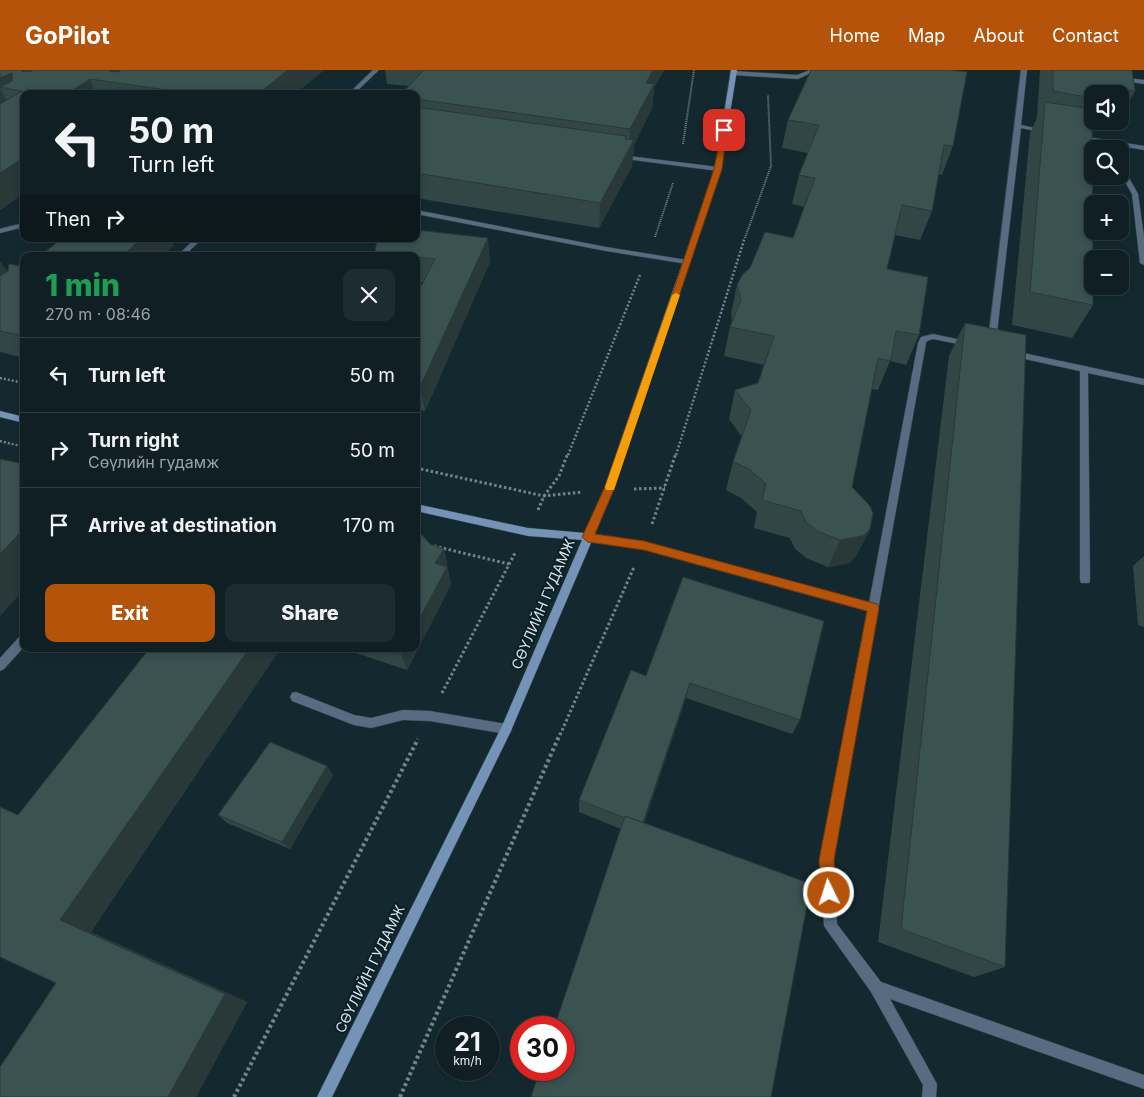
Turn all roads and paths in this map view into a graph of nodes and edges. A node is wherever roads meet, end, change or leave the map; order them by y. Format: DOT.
graph roads {
  1 [pos="376,70"];
  2 [pos="694,70"];
  3 [pos="814,70"];
  4 [pos="1024,70"];
  5 [pos="734,72"];
  6 [pos="767,76"];
  7 [pos="1117,78"];
  8 [pos="1144,82"];
  9 [pos="355,90"];
  10 [pos="1018,126"];
  11 [pos="1054,133"];
  12 [pos="1072,136"];
  13 [pos="1094,140"];
  14 [pos="1129,146"];
  15 [pos="1144,148"];
  16 [pos="616,156"];
  17 [pos="680,164"];
  18 [pos="718,169"];
  19 [pos="1129,183"];
  20 [pos="1135,194"];
  21 [pos="1144,196"];
  22 [pos="420,213"];
  23 [pos="20,227"];
  24 [pos="0,231"];
  25 [pos="196,242"];
  26 [pos="184,252"];
  27 [pos="648,256"];
  28 [pos="687,262"];
  29 [pos="1144,263"];
  30 [pos="991,349"];
  31 [pos="1084,369"];
  32 [pos="0,378"];
  33 [pos="20,382"];
  34 [pos="1144,382"];
  35 [pos="1,416"];
  36 [pos="20,419"];
  37 [pos="0,441"];
  38 [pos="20,446"];
  39 [pos="420,469"];
  40 [pos="665,488"];
  41 [pos="609,489"];
  42 [pos="544,496"];
  43 [pos="420,508"];
  44 [pos="528,532"];
  45 [pos="588,537"];
  46 [pos="426,544"];
  47 [pos="644,546"];
  48 [pos="509,564"];
  49 [pos="1085,580"];
  50 [pos="873,608"];
  51 [pos="20,644"];
  52 [pos="0,666"];
  53 [pos="296,697"];
  54 [pos="430,716"];
  55 [pos="506,729"];
  56 [pos="876,987"];
  57 [pos="1144,1082"];
  58 [pos="234,1097"];
  59 [pos="324,1097"];
  60 [pos="400,1097"];
  61 [pos="928,1097"];
  1 -- 9 [label="street"];
  2 -- 17 [label="path"];
  3 -- 6 [label="street"];
  4 -- 10 [label="street"];
  5 -- 6 [label="street"];
  5 -- 18 [label="main road, СӨҮЛИЙН ГУДАМЖ"];
  6 -- 40 [label="path"];
  7 -- 8 [label="street"];
  10 -- 11 [label="street"];
  10 -- 30 [label="street"];
  12 -- 13 [label="street"];
  14 -- 15 [label="street"];
  16 -- 17 [label="street"];
  17 -- 18 [label="street"];
  17 -- 27 [label="path"];
  18 -- 28 [label="main road, СӨҮЛИЙН ГУДАМЖ"];
  19 -- 20 [label="street"];
  20 -- 21 [label="street"];
  20 -- 29 [label="street"];
  22 -- 27 [label="street"];
  23 -- 24 [label="street"];
  25 -- 26 [label="street"];
  27 -- 28 [label="street"];
  27 -- 42 [label="path"];
  28 -- 41 [label="main road, СӨҮЛИЙН ГУДАМЖ"];
  30 -- 31 [label="street"];
  30 -- 50 [label="street"];
  31 -- 34 [label="street"];
  31 -- 49 [label="street"];
  32 -- 33 [label="path"];
  35 -- 36 [label="main road"];
  37 -- 38 [label="path"];
  39 -- 42 [label="path"];
  40 -- 41 [label="path"];
  40 -- 47 [label="path"];
  41 -- 42 [label="path"];
  41 -- 45 [label="main road, СӨҮЛИЙН ГУДАМЖ"];
  42 -- 44 [label="path"];
  43 -- 44 [label="main road"];
  44 -- 45 [label="main road"];
  44 -- 48 [label="path"];
  45 -- 47 [label="street"];
  45 -- 55 [label="main road, СӨҮЛИЙН ГУДАМЖ"];
  46 -- 48 [label="path"];
  47 -- 50 [label="street"];
  47 -- 60 [label="path"];
  48 -- 54 [label="path"];
  50 -- 56 [label="street"];
  51 -- 52 [label="street"];
  53 -- 54 [label="street"];
  54 -- 55 [label="street"];
  54 -- 58 [label="path"];
  55 -- 59 [label="main road, СӨҮЛИЙН ГУДАМЖ"];
  56 -- 57 [label="street"];
  56 -- 61 [label="street"];
}
